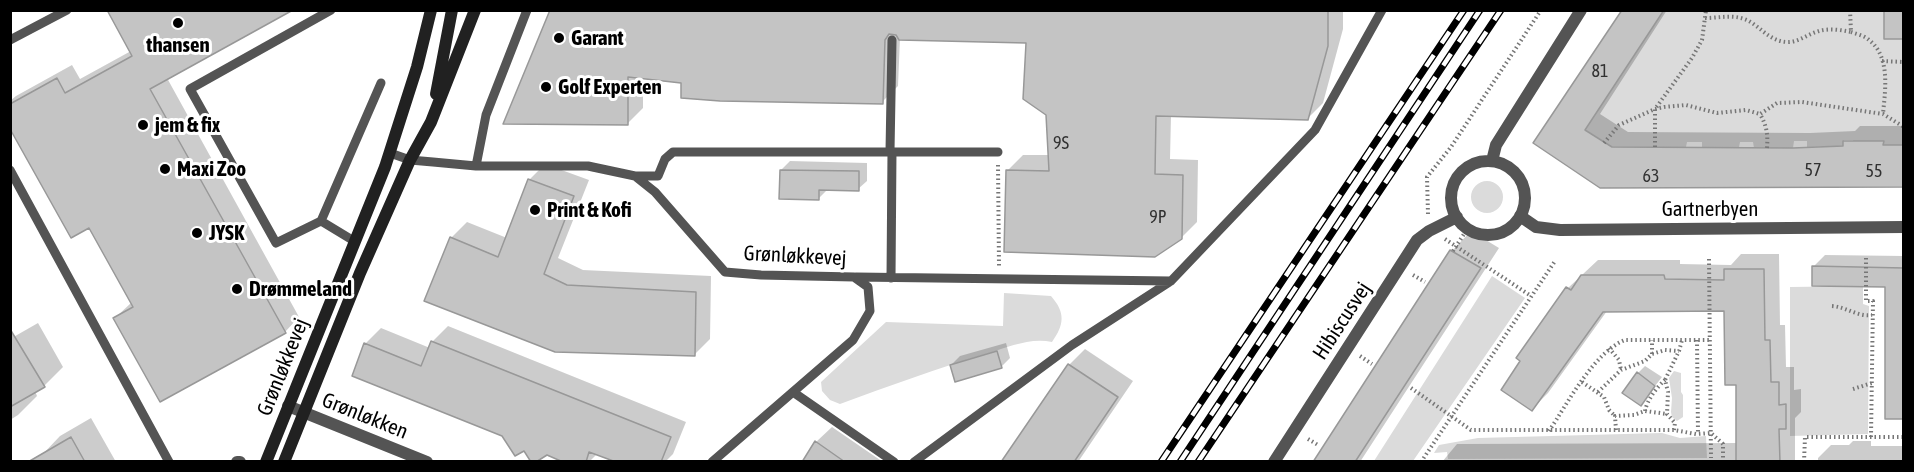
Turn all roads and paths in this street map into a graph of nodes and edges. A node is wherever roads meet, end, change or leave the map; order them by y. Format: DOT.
graph roads {
  1 [pos="67,10"];
  2 [pos="332,10"];
  3 [pos="431,10"];
  4 [pos="452,10"];
  5 [pos="476,10"];
  6 [pos="527,10"];
  7 [pos="1382,10"];
  8 [pos="1541,10"];
  9 [pos="1581,10"];
  10 [pos="1706,10"];
  11 [pos="1850,10"];
  12 [pos="1705,18"];
  13 [pos="1851,32"];
  14 [pos="10,40"];
  15 [pos="892,40"];
  16 [pos="1882,61"];
  17 [pos="1904,62"];
  18 [pos="381,83"];
  19 [pos="1655,109"];
  20 [pos="1760,114"];
  21 [pos="1883,114"];
  22 [pos="431,122"];
  23 [pos="1904,127"];
  24 [pos="1604,142"];
  25 [pos="1656,147"];
  26 [pos="1767,148"];
  27 [pos="891,151"];
  28 [pos="998,152"];
  29 [pos="390,153"];
  30 [pos="410,160"];
  31 [pos="1492,161"];
  32 [pos="476,166"];
  33 [pos="10,170"];
  34 [pos="635,176"];
  35 [pos="1520,216"];
  36 [pos="1457,217"];
  37 [pos="321,221"];
  38 [pos="1904,227"];
  39 [pos="1468,228"];
  40 [pos="1433,229"];
  41 [pos="354,241"];
  42 [pos="1456,246"];
  43 [pos="1453,251"];
  44 [pos="1866,258"];
  45 [pos="1709,259"];
  46 [pos="1555,261"];
  47 [pos="854,277"];
  48 [pos="891,278"];
  49 [pos="999,279"];
  50 [pos="1171,281"];
  51 [pos="1531,296"];
  52 [pos="1833,306"];
  53 [pos="1872,315"];
  54 [pos="1652,340"];
  55 [pos="1682,340"];
  56 [pos="1697,340"];
  57 [pos="1710,340"];
  58 [pos="1609,348"];
  59 [pos="1679,351"];
  60 [pos="1652,354"];
  61 [pos="1621,370"];
  62 [pos="1665,380"];
  63 [pos="1582,382"];
  64 [pos="1872,383"];
  65 [pos="1411,388"];
  66 [pos="1853,389"];
  67 [pos="793,392"];
  68 [pos="1598,392"];
  69 [pos="288,406"];
  70 [pos="1645,411"];
  71 [pos="303,412"];
  72 [pos="1667,414"];
  73 [pos="1451,416"];
  74 [pos="1615,416"];
  75 [pos="1616,430"];
  76 [pos="1674,430"];
  77 [pos="1549,431"];
  78 [pos="1712,433"];
  79 [pos="1698,434"];
  80 [pos="1871,437"];
  81 [pos="1904,437"];
  82 [pos="1711,458"];
  83 [pos="169,462"];
  84 [pos="266,462"];
  85 [pos="284,462"];
  86 [pos="427,462"];
  87 [pos="712,462"];
  88 [pos="894,462"];
  89 [pos="914,462"];
  90 [pos="1274,462"];
  91 [pos="1421,462"];
  92 [pos="1723,462"];
  93 [pos="1804,462"];
  1 -- 14 [label="lane"];
  2 -- 37 [label="lane"];
  3 -- 29 [label="main road, Grønløkkevej"];
  4 -- 22 [label="main road"];
  5 -- 22 [label="main road, Grønløkkevej"];
  6 -- 32 [label="lane"];
  7 -- 50 [label="lane"];
  8 -- 40 [label="path"];
  9 -- 31 [label="street"];
  10 -- 12 [label="path"];
  11 -- 13 [label="path"];
  12 -- 13 [label="path"];
  12 -- 19 [label="path"];
  13 -- 16 [label="path"];
  15 -- 27 [label="lane"];
  16 -- 17 [label="path"];
  16 -- 21 [label="path"];
  18 -- 37 [label="lane"];
  19 -- 20 [label="path"];
  19 -- 24 [label="path"];
  19 -- 25 [label="path"];
  20 -- 21 [label="path"];
  20 -- 26 [label="path"];
  21 -- 23 [label="path"];
  22 -- 30 [label="main road, Grønløkkevej"];
  27 -- 28 [label="lane"];
  27 -- 34 [label="lane"];
  27 -- 48 [label="lane"];
  28 -- 49 [label="path"];
  29 -- 30 [label="lane, Grønløkkevej"];
  29 -- 41 [label="main road, Grønløkkevej"];
  30 -- 32 [label="lane, Grønløkkevej"];
  30 -- 71 [label="main road, Grønløkkevej"];
  31 -- 35 [label="street"];
  31 -- 36 [label="street"];
  32 -- 34 [label="lane, Grønløkkevej"];
  33 -- 83 [label="lane"];
  34 -- 47 [label="lane, Grønløkkevej"];
  35 -- 38 [label="street, Gartnerbyen"];
  35 -- 39 [label="street"];
  36 -- 39 [label="street"];
  36 -- 40 [label="street, Hibiscusvej"];
  37 -- 41 [label="lane"];
  39 -- 42 [label="path"];
  40 -- 42 [label="path"];
  40 -- 90 [label="street, Hibiscusvej"];
  41 -- 69 [label="main road, Grønløkkevej"];
  42 -- 43 [label="path"];
  42 -- 51 [label="path"];
  44 -- 53 [label="path"];
  45 -- 57 [label="path"];
  46 -- 51 [label="path"];
  47 -- 48 [label="lane"];
  47 -- 67 [label="lane, Grønløkkevej"];
  48 -- 49 [label="lane"];
  49 -- 50 [label="lane"];
  50 -- 89 [label="lane"];
  51 -- 73 [label="path"];
  52 -- 53 [label="path"];
  53 -- 64 [label="path"];
  54 -- 55 [label="path"];
  54 -- 58 [label="path"];
  54 -- 60 [label="path"];
  55 -- 56 [label="path"];
  55 -- 59 [label="path"];
  56 -- 57 [label="path"];
  56 -- 79 [label="path"];
  57 -- 78 [label="path"];
  58 -- 61 [label="path"];
  58 -- 63 [label="path"];
  59 -- 60 [label="path"];
  59 -- 62 [label="path"];
  60 -- 61 [label="path"];
  61 -- 68 [label="path"];
  62 -- 70 [label="path"];
  62 -- 72 [label="path"];
  63 -- 68 [label="path"];
  63 -- 77 [label="path"];
  64 -- 66 [label="path"];
  64 -- 80 [label="path"];
  65 -- 73 [label="path"];
  67 -- 87 [label="lane, Grønløkkevej"];
  67 -- 88 [label="lane"];
  68 -- 74 [label="path"];
  69 -- 71 [label="street, Grønløkken"];
  69 -- 84 [label="main road, Grønløkkevej"];
  70 -- 72 [label="path"];
  70 -- 74 [label="path"];
  71 -- 85 [label="main road, Grønløkkevej"];
  71 -- 86 [label="street, Grønløkken"];
  72 -- 76 [label="path"];
  73 -- 77 [label="path"];
  73 -- 91 [label="path"];
  74 -- 75 [label="path"];
  75 -- 76 [label="path"];
  75 -- 77 [label="path"];
  76 -- 79 [label="path"];
  78 -- 79 [label="path"];
  78 -- 82 [label="path"];
  78 -- 92 [label="path"];
  80 -- 81 [label="path"];
  80 -- 93 [label="path"];
}
